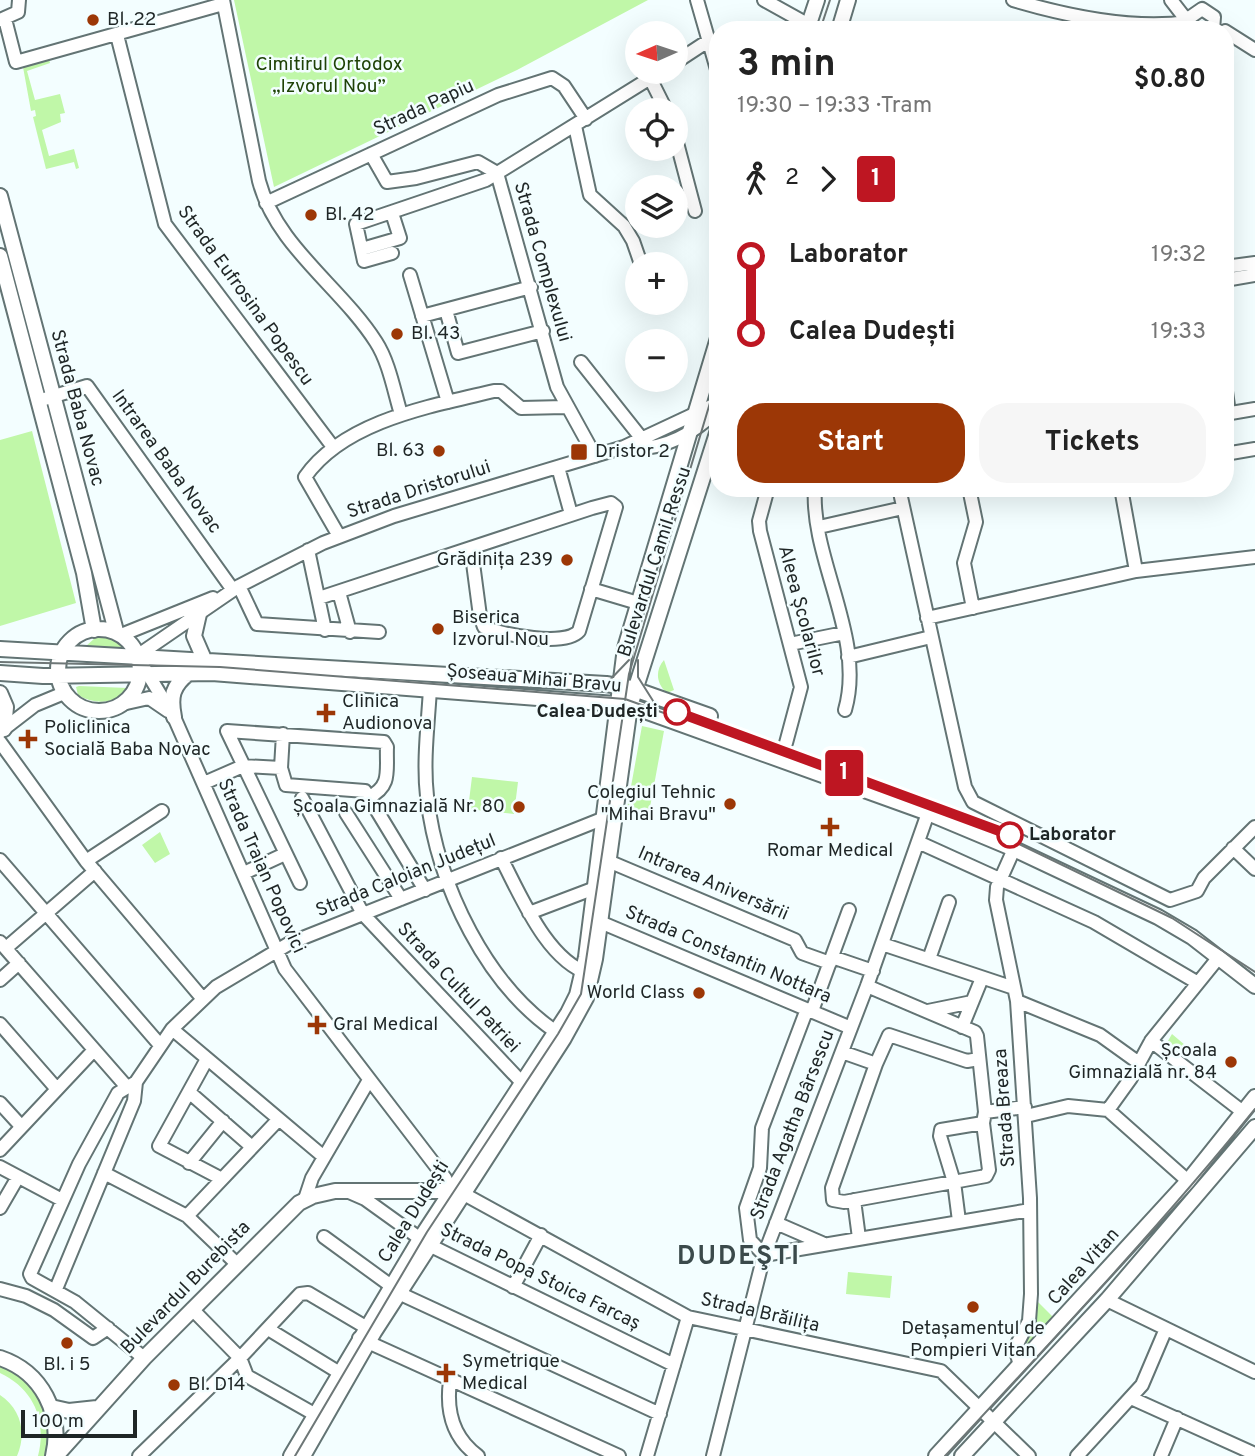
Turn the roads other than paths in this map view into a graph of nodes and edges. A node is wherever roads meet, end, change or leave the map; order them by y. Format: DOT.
graph roads {
  1 [pos="19,0"];
  2 [pos="697,0"];
  3 [pos="817,0"];
  4 [pos="848,0"];
  5 [pos="1013,0"];
  6 [pos="1171,0"];
  7 [pos="767,1"];
  8 [pos="223,2"];
  9 [pos="1199,5"];
  10 [pos="2,20"];
  11 [pos="799,21"];
  12 [pos="810,21"];
  13 [pos="842,21"];
  14 [pos="1120,21"];
  15 [pos="1186,21"];
  16 [pos="1190,21"];
  17 [pos="1215,21"];
  18 [pos="117,35"];
  19 [pos="1234,37"];
  20 [pos="708,41"];
  21 [pos="709,44"];
  22 [pos="1234,45"];
  23 [pos="1255,50"];
  24 [pos="688,54"];
  25 [pos="641,84"];
  26 [pos="581,122"];
  27 [pos="372,154"];
  28 [pos="682,161"];
  29 [pos="497,173"];
  30 [pos="0,196"];
  31 [pos="266,203"];
  32 [pos="695,211"];
  33 [pos="392,213"];
  34 [pos="637,252"];
  35 [pos="392,253"];
  36 [pos="363,255"];
  37 [pos="1255,263"];
  38 [pos="5,264"];
  39 [pos="1234,266"];
  40 [pos="410,275"];
  41 [pos="1255,275"];
  42 [pos="1234,278"];
  43 [pos="531,287"];
  44 [pos="446,310"];
  45 [pos="422,316"];
  46 [pos="542,331"];
  47 [pos="581,362"];
  48 [pos="709,368"];
  49 [pos="53,396"];
  50 [pos="38,401"];
  51 [pos="448,402"];
  52 [pos="709,406"];
  53 [pos="565,407"];
  54 [pos="1255,409"];
  55 [pos="696,411"];
  56 [pos="1234,413"];
  57 [pos="401,414"];
  58 [pos="709,418"];
  59 [pos="690,434"];
  60 [pos="642,439"];
  61 [pos="333,447"];
  62 [pos="624,447"];
  63 [pos="1255,449"];
  64 [pos="1234,452"];
  65 [pos="594,456"];
  66 [pos="709,458"];
  67 [pos="558,467"];
  68 [pos="766,497"];
  69 [pos="816,497"];
  70 [pos="901,497"];
  71 [pos="971,497"];
  72 [pos="1123,497"];
  73 [pos="903,508"];
  74 [pos="571,514"];
  75 [pos="819,527"];
  76 [pos="339,536"];
  77 [pos="471,548"];
  78 [pos="308,550"];
  79 [pos="1255,557"];
  80 [pos="1136,571"];
  81 [pos="236,588"];
  82 [pos="592,589"];
  83 [pos="339,593"];
  84 [pos="319,598"];
  85 [pos="638,603"];
  86 [pos="973,608"];
  87 [pos="200,614"];
  88 [pos="927,618"];
  89 [pos="94,630"];
  90 [pos="325,631"];
  91 [pos="350,632"];
  92 [pos="379,632"];
  93 [pos="119,633"];
  94 [pos="844,633"];
  95 [pos="931,637"];
  96 [pos="790,644"];
  97 [pos="0,649"];
  98 [pos="63,652"];
  99 [pos="624,654"];
  100 [pos="138,656"];
  101 [pos="848,657"];
  102 [pos="204,659"];
  103 [pos="644,661"];
  104 [pos="0,673"];
  105 [pos="189,673"];
  106 [pos="144,674"];
  107 [pos="58,676"];
  108 [pos="593,684"];
  109 [pos="619,686"];
  110 [pos="430,689"];
  111 [pos="635,689"];
  112 [pos="0,692"];
  113 [pos="64,693"];
  114 [pos="661,698"];
  115 [pos="592,701"];
  116 [pos="122,704"];
  117 [pos="624,705"];
  118 [pos="845,710"];
  119 [pos="656,715"];
  120 [pos="710,716"];
  121 [pos="174,717"];
  122 [pos="1,734"];
  123 [pos="283,734"];
  124 [pos="786,743"];
  125 [pos="243,766"];
  126 [pos="281,768"];
  127 [pos="204,783"];
  128 [pos="366,793"];
  129 [pos="302,798"];
  130 [pos="162,811"];
  131 [pos="346,813"];
  132 [pos="928,813"];
  133 [pos="610,816"];
  134 [pos="1255,827"];
  135 [pos="918,842"];
  136 [pos="1233,848"];
  137 [pos="1014,849"];
  138 [pos="285,854"];
  139 [pos="501,858"];
  140 [pos="605,859"];
  141 [pos="0,860"];
  142 [pos="90,866"];
  143 [pos="1255,869"];
  144 [pos="244,873"];
  145 [pos="1001,877"];
  146 [pos="448,881"];
  147 [pos="300,883"];
  148 [pos="595,887"];
  149 [pos="425,890"];
  150 [pos="401,900"];
  151 [pos="949,902"];
  152 [pos="849,910"];
  153 [pos="45,912"];
  154 [pos="530,913"];
  155 [pos="363,914"];
  156 [pos="596,920"];
  157 [pos="882,944"];
  158 [pos="3,945"];
  159 [pos="275,951"];
  160 [pos="1219,957"];
  161 [pos="929,959"];
  162 [pos="831,960"];
  163 [pos="19,963"];
  164 [pos="873,971"];
  165 [pos="588,973"];
  166 [pos="982,978"];
  167 [pos="0,980"];
  168 [pos="1198,983"];
  169 [pos="867,986"];
  170 [pos="1255,986"];
  171 [pos="1016,994"];
  172 [pos="203,999"];
  173 [pos="972,1002"];
  174 [pos="809,1010"];
  175 [pos="927,1012"];
  176 [pos="0,1024"];
  177 [pos="962,1027"];
  178 [pos="851,1028"];
  179 [pos="172,1029"];
  180 [pos="560,1035"];
  181 [pos="1151,1041"];
  182 [pos="160,1045"];
  183 [pos="93,1051"];
  184 [pos="842,1052"];
  185 [pos="207,1059"];
  186 [pos="979,1059"];
  187 [pos="1139,1063"];
  188 [pos="876,1064"];
  189 [pos="369,1080"];
  190 [pos="131,1084"];
  191 [pos="525,1087"];
  192 [pos="56,1088"];
  193 [pos="189,1092"];
  194 [pos="1255,1097"];
  195 [pos="0,1103"];
  196 [pos="1108,1110"];
  197 [pos="1025,1111"];
  198 [pos="1244,1112"];
  199 [pos="984,1118"];
  200 [pos="279,1119"];
  201 [pos="223,1121"];
  202 [pos="20,1125"];
  203 [pos="1255,1127"];
  204 [pos="252,1147"];
  205 [pos="0,1150"];
  206 [pos="324,1157"];
  207 [pos="188,1163"];
  208 [pos="0,1167"];
  209 [pos="104,1173"];
  210 [pos="315,1173"];
  211 [pos="18,1177"];
  212 [pos="222,1179"];
  213 [pos="1188,1181"];
  214 [pos="954,1182"];
  215 [pos="345,1191"];
  216 [pos="384,1191"];
  217 [pos="324,1192"];
  218 [pos="456,1192"];
  219 [pos="305,1199"];
  220 [pos="62,1200"];
  221 [pos="854,1200"];
  222 [pos="0,1208"];
  223 [pos="1030,1210"];
  224 [pos="187,1216"];
  225 [pos="393,1218"];
  226 [pos="959,1221"];
  227 [pos="776,1223"];
  228 [pos="541,1235"];
  229 [pos="324,1237"];
  230 [pos="859,1238"];
  231 [pos="424,1242"];
  232 [pos="823,1244"];
  233 [pos="764,1255"];
  234 [pos="237,1264"];
  235 [pos="513,1287"];
  236 [pos="0,1289"];
  237 [pos="56,1289"];
  238 [pos="394,1290"];
  239 [pos="1107,1300"];
  240 [pos="192,1309"];
  241 [pos="688,1317"];
  242 [pos="108,1328"];
  243 [pos="268,1329"];
  244 [pos="746,1331"];
  245 [pos="1166,1331"];
  246 [pos="367,1335"];
  247 [pos="0,1358"];
  248 [pos="144,1358"];
  249 [pos="240,1358"];
  250 [pos="674,1365"];
  251 [pos="1020,1365"];
  252 [pos="1255,1372"];
  253 [pos="344,1375"];
  254 [pos="450,1381"];
  255 [pos="1131,1398"];
  256 [pos="51,1407"];
  257 [pos="97,1408"];
  258 [pos="979,1409"];
  259 [pos="660,1415"];
  260 [pos="320,1416"];
  261 [pos="1177,1418"];
  262 [pos="993,1422"];
  263 [pos="1255,1454"];
  264 [pos="1164,1455"];
  265 [pos="54,1456"];
  266 [pos="138,1456"];
  267 [pos="292,1456"];
  268 [pos="303,1456"];
  269 [pos="478,1456"];
  270 [pos="619,1456"];
  271 [pos="647,1456"];
  272 [pos="713,1456"];
  273 [pos="936,1456"];
  274 [pos="962,1456"];
  275 [pos="1029,1456"];
  276 [pos="1077,1456"];
  1 -- 10 [label="street"];
  2 -- 20 [label="street"];
  3 -- 12 [label="main road"];
  4 -- 13 [label="main road"];
  5 -- 14 [label="street"];
  6 -- 15 [label="street"];
  7 -- 11 [label="street"];
  8 -- 18 [label="street"];
  8 -- 31 [label="street"];
  9 -- 16 [label="street"];
  9 -- 17 [label="street"];
  10 -- 18 [label="street"];
  18 -- 61 [label="street, Strada Eufrosina Popescu"];
  19 -- 23 [label="street"];
  20 -- 21 [label="street"];
  20 -- 24 [label="street"];
  22 -- 23 [label="street"];
  25 -- 26 [label="street"];
  26 -- 27 [label="street, Strada Papiu"];
  26 -- 29 [label="street"];
  26 -- 34 [label="street"];
  27 -- 29 [label="street, Strada Complexului"];
  27 -- 31 [label="street, Strada Papiu"];
  28 -- 32 [label="street"];
  29 -- 33 [label="street"];
  29 -- 43 [label="street, Strada Complexului"];
  30 -- 38 [label="main road, Strada Baba Novac"];
  31 -- 57 [label="street"];
  33 -- 36 [label="street"];
  33 -- 36 [label="street"];
  35 -- 36 [label="street"];
  37 -- 39 [label="street"];
  38 -- 49 [label="main road, Strada Baba Novac"];
  38 -- 50 [label="main road, Strada Baba Novac"];
  40 -- 45 [label="street"];
  41 -- 42 [label="street"];
  43 -- 44 [label="street"];
  43 -- 46 [label="street, Strada Complexului"];
  44 -- 45 [label="street"];
  44 -- 46 [label="street"];
  45 -- 51 [label="street"];
  46 -- 53 [label="street, Strada Complexului"];
  47 -- 60 [label="street"];
  48 -- 55 [label="main road, Bulevardul Camil Ressu"];
  49 -- 50 [label="street"];
  49 -- 81 [label="street, Intrarea Baba Novac"];
  49 -- 93 [label="main road, Strada Baba Novac"];
  50 -- 89 [label="main road, Strada Baba Novac"];
  51 -- 53 [label="street"];
  51 -- 57 [label="street"];
  52 -- 55 [label="street, Strada Dristorului"];
  53 -- 65 [label="street, Strada Complexului"];
  54 -- 56 [label="street"];
  55 -- 59 [label="main road, Bulevardul Camil Ressu"];
  55 -- 60 [label="street, Strada Dristorului"];
  57 -- 61 [label="street"];
  58 -- 59 [label="street, Strada Dristorului"];
  59 -- 62 [label="street, Strada Dristorului"];
  59 -- 85 [label="main road, Bulevardul Camil Ressu"];
  60 -- 62 [label="street, Strada Dristorului"];
  61 -- 76 [label="street"];
  62 -- 65 [label="street, Strada Dristorului"];
  63 -- 64 [label="street"];
  65 -- 67 [label="street, Strada Dristorului"];
  66 -- 103 [label="main road, Bulevardul Camil Ressu"];
  67 -- 74 [label="street"];
  67 -- 76 [label="street, Strada Dristorului"];
  68 -- 96 [label="street, Aleea Școlarilor"];
  69 -- 75 [label="street"];
  70 -- 73 [label="street"];
  71 -- 86 [label="street"];
  72 -- 80 [label="street"];
  73 -- 75 [label="street"];
  73 -- 88 [label="street"];
  74 -- 77 [label="street"];
  74 -- 82 [label="street"];
  75 -- 94 [label="street"];
  76 -- 78 [label="street, Strada Dristorului"];
  77 -- 82 [label="street"];
  77 -- 83 [label="street"];
  78 -- 81 [label="street, Strada Dristorului"];
  78 -- 84 [label="street"];
  79 -- 80 [label="street"];
  80 -- 86 [label="street"];
  81 -- 87 [label="street, Strada Dristorului"];
  81 -- 90 [label="street"];
  81 -- 93 [label="street, Strada Dristorului"];
  82 -- 85 [label="street"];
  83 -- 84 [label="street"];
  83 -- 91 [label="street"];
  84 -- 90 [label="street"];
  85 -- 99 [label="main road, Bulevardul Camil Ressu"];
  86 -- 88 [label="street"];
  87 -- 100 [label="street, Strada Dristorului"];
  87 -- 102 [label="main road"];
  88 -- 95 [label="street"];
  89 -- 93 [label="main road"];
  89 -- 98 [label="main road"];
  90 -- 91 [label="street"];
  91 -- 92 [label="street"];
  93 -- 100 [label="main road"];
  94 -- 96 [label="street"];
  94 -- 101 [label="street"];
  95 -- 101 [label="street"];
  95 -- 136 [label="street"];
  96 -- 124 [label="street, Aleea Școlarilor"];
  97 -- 98 [label="main road, Șoseaua Mihai Bravu"];
  98 -- 100 [label="main road, Șoseaua Mihai Bravu"];
  98 -- 107 [label="main road"];
  99 -- 103 [label="main road"];
  99 -- 109 [label="main road, Bulevardul Camil Ressu"];
  100 -- 102 [label="main road, Șoseaua Mihai Bravu"];
  100 -- 106 [label="main road"];
  101 -- 118 [label="street"];
  102 -- 108 [label="main road, Șoseaua Mihai Bravu"];
  103 -- 111 [label="main road, Bulevardul Camil Ressu"];
  104 -- 107 [label="main road, Șoseaua Mihai Bravu"];
  105 -- 106 [label="main road, Șoseaua Mihai Bravu"];
  105 -- 110 [label="main road, Șoseaua Mihai Bravu"];
  105 -- 121 [label="main road"];
  106 -- 107 [label="main road, Șoseaua Mihai Bravu"];
  106 -- 116 [label="main road"];
  106 -- 121 [label="street, Strada Traian Popovici"];
  107 -- 113 [label="main road"];
  108 -- 109 [label="main road, Șoseaua Mihai Bravu"];
  108 -- 115 [label="main road"];
  109 -- 111 [label="main road, Șoseaua Mihai Bravu"];
  109 -- 117 [label="main road, Bulevardul Camil Ressu"];
  110 -- 115 [label="main road, Șoseaua Mihai Bravu"];
  110 -- 146 [label="street"];
  111 -- 114 [label="main road, Șoseaua Mihai Bravu"];
  111 -- 117 [label="main road, Bulevardul Camil Ressu"];
  112 -- 122 [label="main road"];
  113 -- 116 [label="main road"];
  113 -- 122 [label="street"];
  114 -- 119 [label="main road"];
  114 -- 120 [label="main road, Șoseaua Mihai Bravu"];
  115 -- 117 [label="main road, Șoseaua Mihai Bravu"];
  116 -- 121 [label="street"];
  117 -- 119 [label="main road, Șoseaua Mihai Bravu"];
  117 -- 133 [label="main road, Calea Dudești"];
  119 -- 132 [label="main road, Șoseaua Mihai Bravu"];
  121 -- 127 [label="street, Strada Traian Popovici"];
  122 -- 142 [label="street"];
  123 -- 125 [label="street"];
  123 -- 126 [label="street"];
  123 -- 128 [label="street"];
  125 -- 126 [label="street"];
  125 -- 127 [label="street"];
  125 -- 138 [label="street"];
  126 -- 128 [label="street"];
  127 -- 144 [label="street, Strada Traian Popovici"];
  128 -- 149 [label="street"];
  129 -- 155 [label="street, Strada Cultul Patriei"];
  130 -- 142 [label="street"];
  131 -- 150 [label="street"];
  132 -- 135 [label="street, Strada Agatha Bârsescu"];
  132 -- 137 [label="main road, Șoseaua Mihai Bravu"];
  133 -- 139 [label="street, Strada Caloian Județul"];
  133 -- 140 [label="main road, Calea Dudești"];
  134 -- 136 [label="street"];
  135 -- 145 [label="street"];
  135 -- 157 [label="street, Strada Agatha Bârsescu"];
  136 -- 143 [label="street"];
  137 -- 145 [label="street, Strada Breaza"];
  137 -- 160 [label="main road, Șoseaua Mihai Bravu"];
  138 -- 144 [label="street"];
  138 -- 147 [label="street"];
  139 -- 146 [label="street, Strada Caloian Județul"];
  139 -- 154 [label="street"];
  140 -- 148 [label="main road, Calea Dudești"];
  140 -- 156 [label="main road, Calea Dudești"];
  140 -- 162 [label="street, Intrarea Aniversării"];
  141 -- 153 [label="street"];
  142 -- 153 [label="street"];
  142 -- 172 [label="street"];
  144 -- 159 [label="street, Strada Traian Popovici"];
  145 -- 168 [label="street"];
  145 -- 171 [label="street, Strada Breaza"];
  146 -- 149 [label="street, Strada Caloian Județul"];
  146 -- 180 [label="street"];
  148 -- 154 [label="street"];
  148 -- 156 [label="main road, Calea Dudești"];
  149 -- 150 [label="street, Strada Caloian Județul"];
  150 -- 155 [label="street, Strada Caloian Județul"];
  151 -- 161 [label="street"];
  152 -- 162 [label="street"];
  153 -- 158 [label="street"];
  153 -- 182 [label="street"];
  154 -- 165 [label="street"];
  155 -- 159 [label="street, Strada Caloian Județul"];
  155 -- 191 [label="street, Strada Cultul Patriei"];
  156 -- 165 [label="main road, Calea Dudești"];
  156 -- 174 [label="street, Strada Constantin Nottara"];
  157 -- 161 [label="street"];
  157 -- 164 [label="street, Strada Agatha Bârsescu"];
  158 -- 163 [label="street"];
  159 -- 172 [label="street, Strada Caloian Județul"];
  159 -- 189 [label="street, Strada Traian Popovici"];
  160 -- 168 [label="street"];
  160 -- 170 [label="main road, Șoseaua Mihai Bravu"];
  161 -- 166 [label="street"];
  162 -- 164 [label="street, Intrarea Aniversării"];
  162 -- 174 [label="street"];
  163 -- 167 [label="street"];
  163 -- 183 [label="street"];
  164 -- 169 [label="street, Strada Agatha Bârsescu"];
  165 -- 180 [label="main road, Calea Dudești"];
  166 -- 171 [label="street"];
  166 -- 173 [label="street"];
  168 -- 181 [label="street"];
  169 -- 175 [label="street"];
  169 -- 178 [label="street, Strada Agatha Bârsescu"];
  171 -- 187 [label="street"];
  171 -- 197 [label="street, Strada Breaza"];
  172 -- 179 [label="street, Strada Caloian Județul"];
  173 -- 175 [label="street"];
  173 -- 177 [label="street"];
  174 -- 178 [label="street, Strada Constantin Nottara"];
  174 -- 233 [label="street"];
  175 -- 177 [label="street"];
  176 -- 192 [label="street"];
  177 -- 186 [label="street"];
  178 -- 184 [label="street, Strada Agatha Bârsescu"];
  179 -- 182 [label="street, Strada Caloian Județul"];
  179 -- 185 [label="street"];
  180 -- 191 [label="main road, Calea Dudești"];
  181 -- 187 [label="street"];
  181 -- 198 [label="street"];
  182 -- 190 [label="street, Strada Caloian Județul"];
  183 -- 190 [label="street"];
  183 -- 192 [label="street"];
  184 -- 188 [label="street"];
  184 -- 227 [label="street, Strada Agatha Bârsescu"];
  185 -- 193 [label="street"];
  185 -- 200 [label="street"];
  186 -- 188 [label="street"];
  186 -- 199 [label="street"];
  187 -- 196 [label="street"];
  188 -- 221 [label="street"];
  189 -- 206 [label="street, Bulevardul Burebista"];
  189 -- 218 [label="street, Strada Traian Popovici"];
  190 -- 209 [label="street, Strada Caloian Județul"];
  190 -- 220 [label="street, Strada Caloian Județul"];
  191 -- 218 [label="main road, Calea Dudești"];
  192 -- 202 [label="street"];
  193 -- 201 [label="street"];
  193 -- 207 [label="street"];
  194 -- 198 [label="main road, Calea Vitan"];
  195 -- 202 [label="street"];
  196 -- 197 [label="street"];
  196 -- 213 [label="street"];
  197 -- 199 [label="street"];
  197 -- 223 [label="street, Strada Breaza"];
  198 -- 213 [label="main road, Calea Vitan"];
  199 -- 214 [label="street"];
  199 -- 214 [label="street"];
  200 -- 204 [label="street"];
  200 -- 206 [label="street"];
  201 -- 204 [label="street"];
  201 -- 207 [label="street"];
  202 -- 205 [label="street"];
  203 -- 239 [label="main road, Calea Vitan"];
  204 -- 212 [label="street"];
  206 -- 210 [label="street, Bulevardul Burebista"];
  207 -- 212 [label="street"];
  208 -- 211 [label="street"];
  209 -- 224 [label="street"];
  209 -- 237 [label="street, Strada Caloian Județul"];
  210 -- 217 [label="street"];
  210 -- 219 [label="street, Bulevardul Burebista"];
  211 -- 220 [label="street"];
  211 -- 222 [label="street"];
  212 -- 224 [label="street"];
  213 -- 251 [label="main road, Calea Vitan"];
  214 -- 221 [label="street"];
  214 -- 226 [label="street"];
  215 -- 216 [label="main road, Bulevardul Burebista"];
  215 -- 217 [label="main road, Bulevardul Burebista"];
  215 -- 225 [label="street, Strada Popa Stoica Farcaș"];
  216 -- 218 [label="main road, Bulevardul Burebista"];
  216 -- 225 [label="street"];
  217 -- 219 [label="main road, Bulevardul Burebista"];
  218 -- 228 [label="street, Strada Brăilița"];
  218 -- 231 [label="main road, Calea Dudești"];
  219 -- 234 [label="main road, Bulevardul Burebista"];
  220 -- 237 [label="street, Strada Caloian Județul"];
  221 -- 230 [label="street"];
  223 -- 226 [label="street"];
  223 -- 251 [label="street, Strada Breaza"];
  224 -- 234 [label="street"];
  225 -- 231 [label="street, Strada Popa Stoica Farcaș"];
  226 -- 230 [label="street"];
  227 -- 232 [label="street"];
  227 -- 233 [label="street, Strada Agatha Bârsescu"];
  228 -- 235 [label="street"];
  228 -- 241 [label="street, Strada Brăilița"];
  229 -- 238 [label="street"];
  230 -- 232 [label="street"];
  231 -- 235 [label="street, Strada Popa Stoica Farcaș"];
  231 -- 238 [label="main road, Calea Dudești"];
  232 -- 233 [label="street"];
  233 -- 244 [label="street, Strada Agatha Bârsescu"];
  234 -- 240 [label="main road, Bulevardul Burebista"];
  235 -- 250 [label="street, Strada Popa Stoica Farcaș"];
  236 -- 242 [label="street"];
  237 -- 242 [label="street"];
  238 -- 246 [label="main road, Calea Dudești"];
  238 -- 259 [label="street"];
  239 -- 245 [label="street"];
  239 -- 262 [label="main road, Calea Vitan"];
  240 -- 248 [label="main road, Bulevardul Burebista"];
  240 -- 249 [label="street"];
  241 -- 244 [label="street, Strada Brăilița"];
  241 -- 250 [label="street"];
  242 -- 248 [label="street"];
  243 -- 246 [label="street"];
  243 -- 249 [label="street"];
  243 -- 253 [label="street"];
  244 -- 258 [label="street, Strada Brăilița"];
  244 -- 272 [label="street, Strada Agatha Bârsescu"];
  245 -- 252 [label="street"];
  245 -- 255 [label="street"];
  246 -- 253 [label="main road, Calea Dudești"];
  246 -- 254 [label="street"];
  247 -- 256 [label="main road"];
  248 -- 257 [label="main road, Bulevardul Burebista"];
  249 -- 260 [label="street"];
  249 -- 266 [label="street"];
  250 -- 259 [label="street"];
  251 -- 258 [label="main road, Calea Vitan"];
  253 -- 260 [label="main road, Calea Dudești"];
  254 -- 269 [label="street"];
  254 -- 270 [label="street"];
  255 -- 261 [label="street"];
  255 -- 276 [label="street"];
  256 -- 257 [label="main road"];
  256 -- 265 [label="main road"];
  257 -- 265 [label="main road, Bulevardul Burebista"];
  258 -- 262 [label="street, Strada Brăilița"];
  258 -- 273 [label="main road, Calea Vitan"];
  259 -- 271 [label="street"];
  260 -- 267 [label="main road, Calea Dudești"];
  260 -- 268 [label="main road, Calea Dudești"];
  261 -- 263 [label="street"];
  261 -- 264 [label="street"];
  262 -- 274 [label="main road, Calea Vitan"];
  262 -- 275 [label="street, Strada Brăilița"];
}
